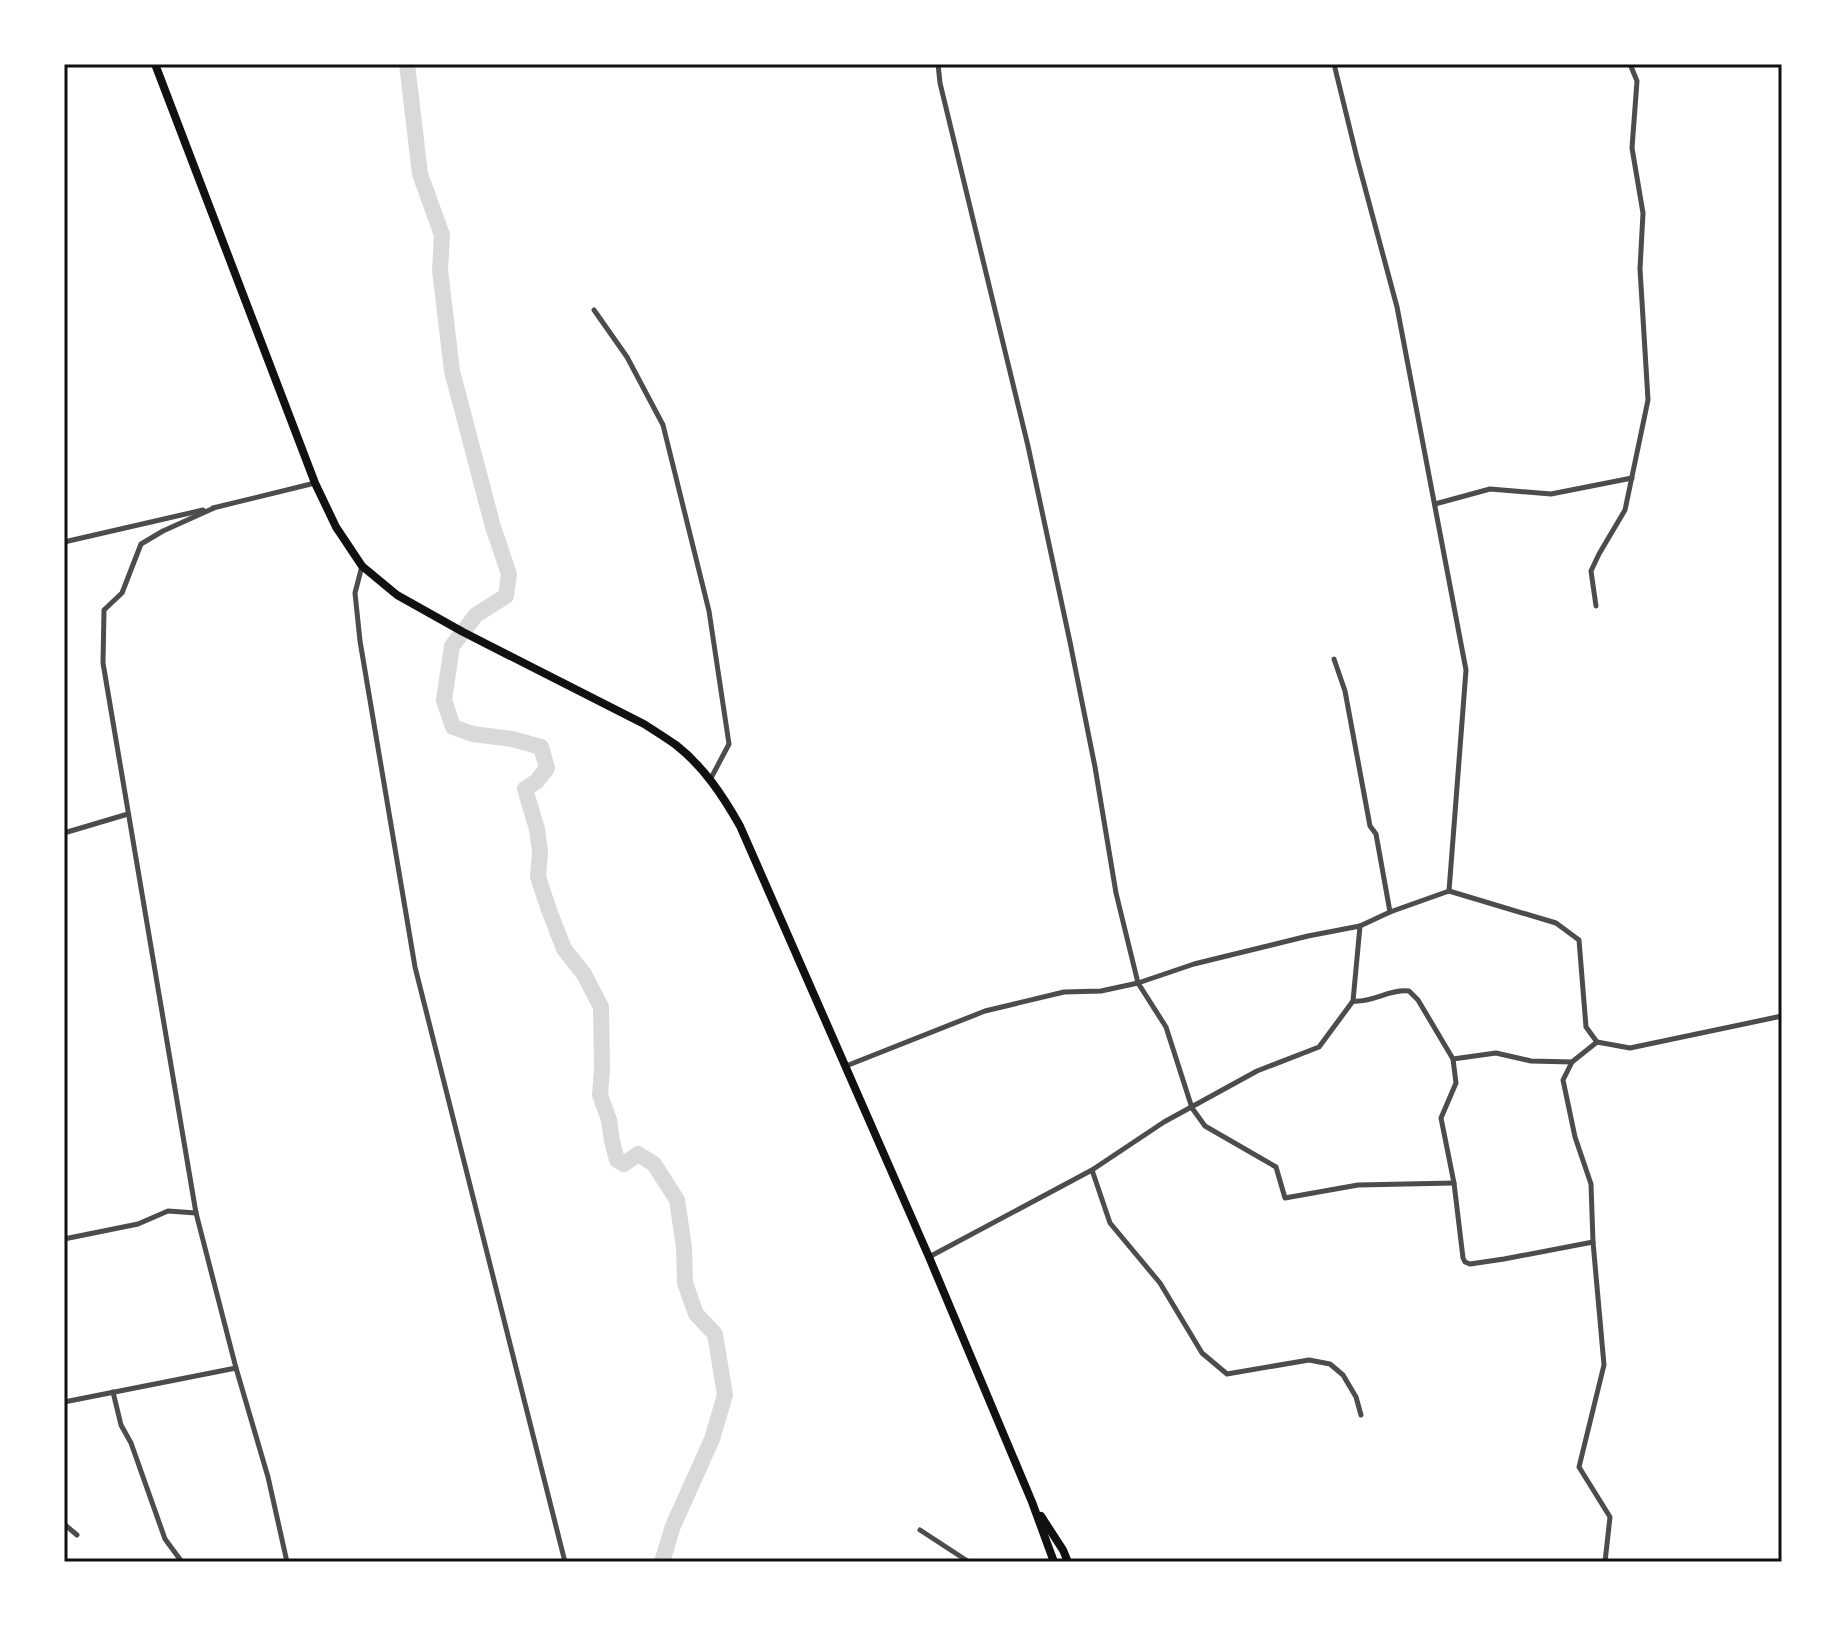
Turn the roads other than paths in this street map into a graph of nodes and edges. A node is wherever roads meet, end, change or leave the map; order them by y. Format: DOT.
graph roads {
  1 [pos="155,64"];
  2 [pos="938,64"];
  3 [pos="1334,64"];
  4 [pos="1630,64"];
  5 [pos="594,310"];
  6 [pos="1632,478"];
  7 [pos="315,483"];
  8 [pos="1435,504"];
  9 [pos="214,508"];
  10 [pos="64,542"];
  11 [pos="362,566"];
  12 [pos="1596,606"];
  13 [pos="1334,659"];
  14 [pos="710,780"];
  15 [pos="128,814"];
  16 [pos="64,833"];
  17 [pos="1449,891"];
  18 [pos="1390,912"];
  19 [pos="1360,926"];
  20 [pos="1138,983"];
  21 [pos="1353,1001"];
  22 [pos="1782,1016"];
  23 [pos="1597,1042"];
  24 [pos="1453,1059"];
  25 [pos="1572,1062"];
  26 [pos="845,1067"];
  27 [pos="1192,1108"];
  28 [pos="1092,1170"];
  29 [pos="1454,1183"];
  30 [pos="196,1213"];
  31 [pos="64,1239"];
  32 [pos="1593,1242"];
  33 [pos="929,1257"];
  34 [pos="236,1368"];
  35 [pos="113,1392"];
  36 [pos="64,1402"];
  37 [pos="1361,1415"];
  38 [pos="1032,1502"];
  39 [pos="64,1524"];
  40 [pos="920,1530"];
  41 [pos="77,1535"];
  42 [pos="182,1562"];
  43 [pos="287,1562"];
  44 [pos="565,1562"];
  45 [pos="969,1562"];
  46 [pos="1054,1562"];
  47 [pos="1068,1562"];
  48 [pos="1605,1562"];
  1 -- 7 [label="highway"];
  2 -- 20 [label="street"];
  3 -- 8 [label="street"];
  4 -- 6 [label="street"];
  5 -- 14 [label="street"];
  6 -- 8 [label="street"];
  6 -- 12 [label="street"];
  7 -- 9 [label="street"];
  7 -- 11 [label="highway"];
  8 -- 17 [label="street"];
  9 -- 10 [label="street"];
  9 -- 15 [label="street"];
  11 -- 14 [label="highway"];
  11 -- 44 [label="street"];
  13 -- 18 [label="street"];
  14 -- 26 [label="highway"];
  15 -- 16 [label="street"];
  15 -- 30 [label="street"];
  17 -- 18 [label="street"];
  17 -- 23 [label="street"];
  18 -- 19 [label="street"];
  19 -- 20 [label="street"];
  19 -- 21 [label="street"];
  20 -- 26 [label="street"];
  20 -- 27 [label="street"];
  21 -- 24 [label="street"];
  21 -- 27 [label="street"];
  22 -- 23 [label="street"];
  23 -- 25 [label="street"];
  24 -- 25 [label="street"];
  24 -- 29 [label="street"];
  25 -- 32 [label="street"];
  26 -- 33 [label="highway"];
  27 -- 28 [label="street"];
  27 -- 29 [label="street"];
  28 -- 33 [label="street"];
  28 -- 37 [label="street"];
  29 -- 32 [label="street"];
  30 -- 31 [label="street"];
  30 -- 34 [label="street"];
  32 -- 48 [label="street"];
  33 -- 38 [label="highway"];
  34 -- 35 [label="street"];
  34 -- 43 [label="street"];
  35 -- 36 [label="street"];
  35 -- 42 [label="street"];
  38 -- 46 [label="highway"];
  38 -- 47 [label="highway"];
  39 -- 41 [label="street"];
  40 -- 45 [label="street"];
}
